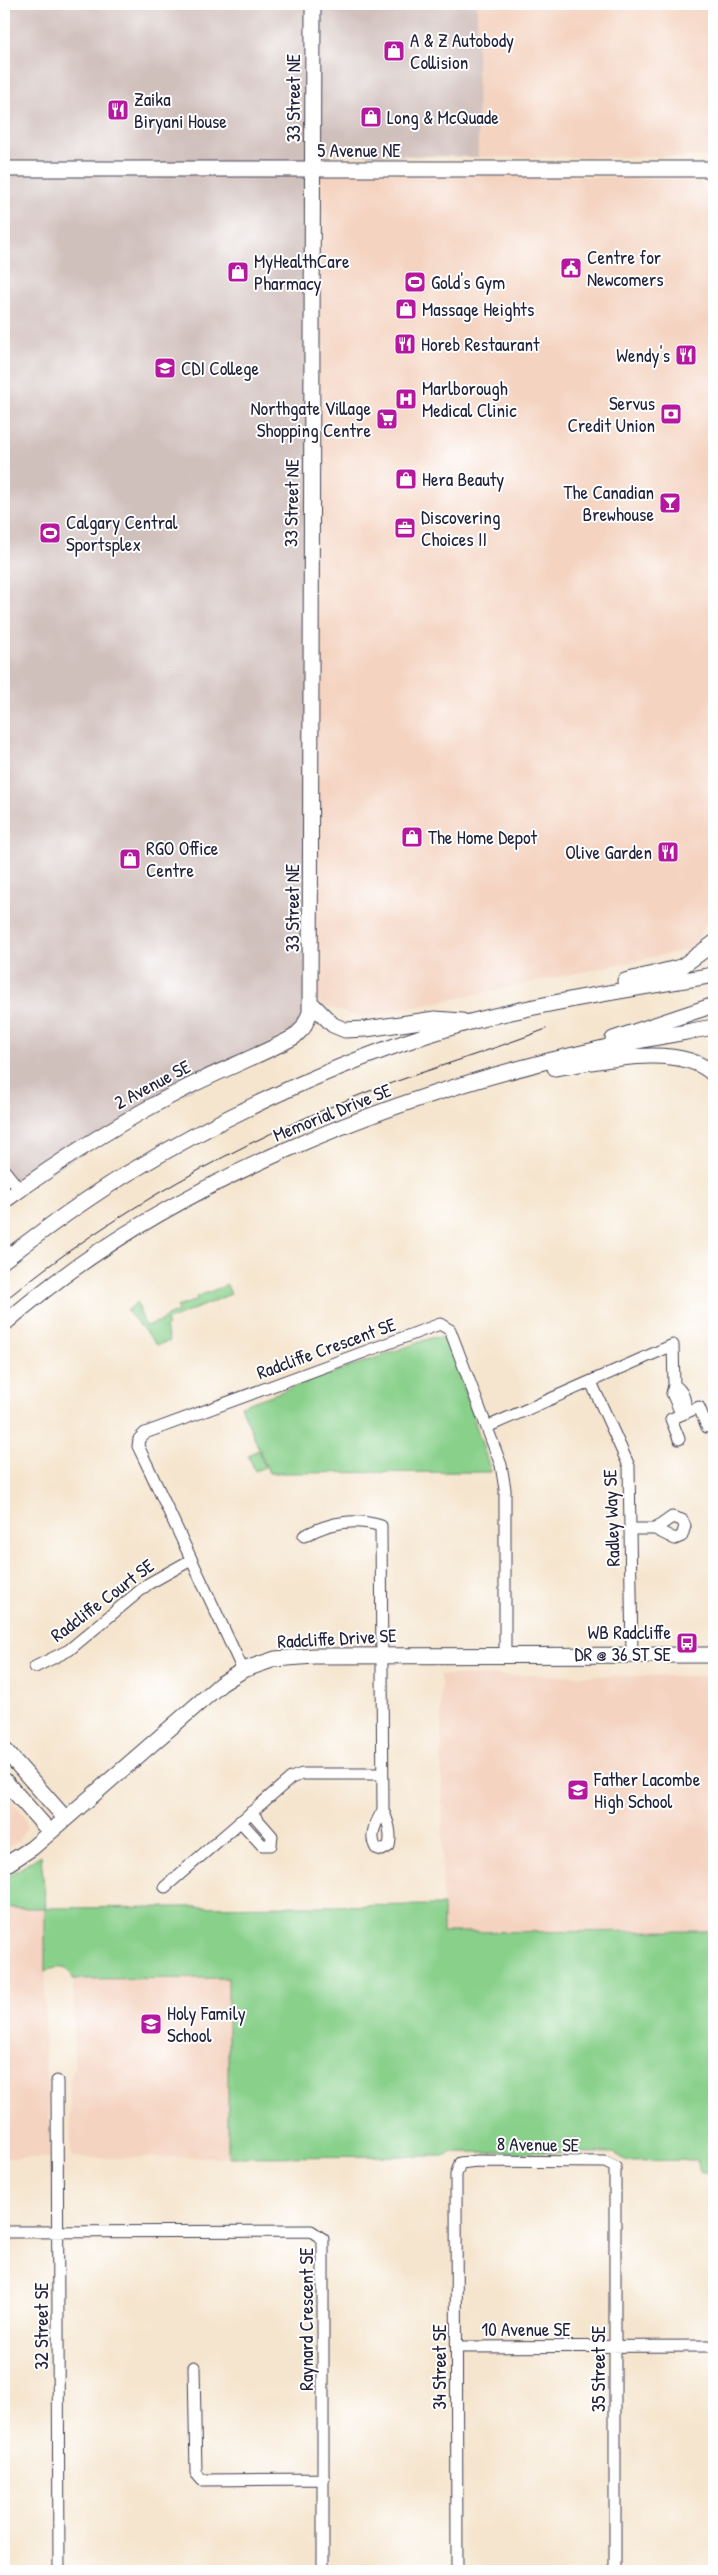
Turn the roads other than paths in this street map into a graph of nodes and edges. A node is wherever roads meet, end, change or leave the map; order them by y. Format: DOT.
graph roads {
  1 [pos="313,4"];
  2 [pos="4,169"];
  3 [pos="709,169"];
  4 [pos="314,171"];
  5 [pos="714,180"];
  6 [pos="714,943"];
  7 [pos="714,976"];
  8 [pos="597,995"];
  9 [pos="311,1003"];
  10 [pos="714,1005"];
  11 [pos="470,1022"];
  12 [pos="714,1028"];
  13 [pos="599,1048"];
  14 [pos="521,1068"];
  15 [pos="714,1075"];
  16 [pos="4,1170"];
  17 [pos="20,1190"];
  18 [pos="4,1201"];
  19 [pos="4,1260"];
  20 [pos="4,1324"];
  21 [pos="591,1382"];
  22 [pos="686,1411"];
  23 [pos="486,1427"];
  24 [pos="707,1428"];
  25 [pos="679,1439"];
  26 [pos="630,1529"];
  27 [pos="655,1529"];
  28 [pos="304,1536"];
  29 [pos="191,1560"];
  30 [pos="384,1655"];
  31 [pos="504,1655"];
  32 [pos="632,1655"];
  33 [pos="714,1655"];
  34 [pos="35,1667"];
  35 [pos="243,1670"];
  36 [pos="4,1749"];
  37 [pos="382,1774"];
  38 [pos="4,1780"];
  39 [pos="383,1810"];
  40 [pos="251,1812"];
  41 [pos="65,1818"];
  42 [pos="240,1821"];
  43 [pos="50,1832"];
  44 [pos="4,1866"];
  45 [pos="165,1887"];
  46 [pos="57,2081"];
  47 [pos="460,2163"];
  48 [pos="616,2167"];
  49 [pos="4,2232"];
  50 [pos="58,2232"];
  51 [pos="616,2346"];
  52 [pos="714,2346"];
  53 [pos="457,2347"];
  54 [pos="194,2367"];
  55 [pos="324,2479"];
  56 [pos="59,2571"];
  57 [pos="323,2571"];
  58 [pos="457,2571"];
  59 [pos="615,2571"];
  1 -- 4 [label="street, 33 Street NE"];
  2 -- 4 [label="street, 5 Avenue NE"];
  3 -- 4 [label="street, 5 Avenue NE"];
  3 -- 5 [label="street"];
  4 -- 9 [label="street, 33 Street NE"];
  6 -- 8 [label="street"];
  7 -- 8 [label="street, Memorial Drive SE"];
  8 -- 11 [label="street, Memorial Drive SE"];
  9 -- 11 [label="street"];
  9 -- 17 [label="street, 2 Avenue SE"];
  10 -- 13 [label="street"];
  11 -- 19 [label="street, Memorial Drive SE"];
  12 -- 13 [label="street, Memorial Drive SE"];
  13 -- 14 [label="street, Memorial Drive SE"];
  14 -- 15 [label="street"];
  14 -- 20 [label="street, Memorial Drive SE"];
  16 -- 17 [label="street"];
  17 -- 18 [label="street, 2 Avenue SE"];
  21 -- 22 [label="street"];
  21 -- 23 [label="street"];
  21 -- 26 [label="street, Radley Way SE"];
  22 -- 24 [label="street"];
  22 -- 25 [label="street"];
  23 -- 29 [label="street, Radcliffe Crescent SE"];
  23 -- 31 [label="street, Radcliffe Crescent SE"];
  26 -- 27 [label="street"];
  26 -- 32 [label="street, Radley Way SE"];
  28 -- 30 [label="street"];
  29 -- 34 [label="street, Radcliffe Court SE"];
  29 -- 35 [label="street, Radcliffe Crescent SE"];
  30 -- 31 [label="street, Radcliffe Drive SE"];
  30 -- 35 [label="street, Radcliffe Drive SE"];
  30 -- 37 [label="street"];
  31 -- 32 [label="street, Radcliffe Drive SE"];
  32 -- 33 [label="street, Radcliffe Drive SE"];
  35 -- 41 [label="street, Radcliffe Drive SE"];
  36 -- 41 [label="street"];
  37 -- 39 [label="street"];
  37 -- 40 [label="street"];
  38 -- 43 [label="street"];
  40 -- 42 [label="street"];
  40 -- 42 [label="street"];
  41 -- 43 [label="street, Radcliffe Drive SE"];
  42 -- 45 [label="street"];
  43 -- 44 [label="street, Radcliffe Drive SE"];
  46 -- 50 [label="street, 32 Street SE"];
  47 -- 48 [label="street, 8 Avenue SE"];
  47 -- 53 [label="street, 34 Street SE"];
  48 -- 51 [label="street, 35 Street SE"];
  49 -- 50 [label="street, Raynard Crescent SE"];
  50 -- 55 [label="street, Raynard Crescent SE"];
  50 -- 56 [label="street, 32 Street SE"];
  51 -- 52 [label="street, 10 Avenue SE"];
  51 -- 53 [label="street, 10 Avenue SE"];
  51 -- 59 [label="street, 35 Street SE"];
  53 -- 58 [label="street, 34 Street SE"];
  54 -- 55 [label="street"];
  55 -- 57 [label="street, Raynard Crescent SE"];
}
